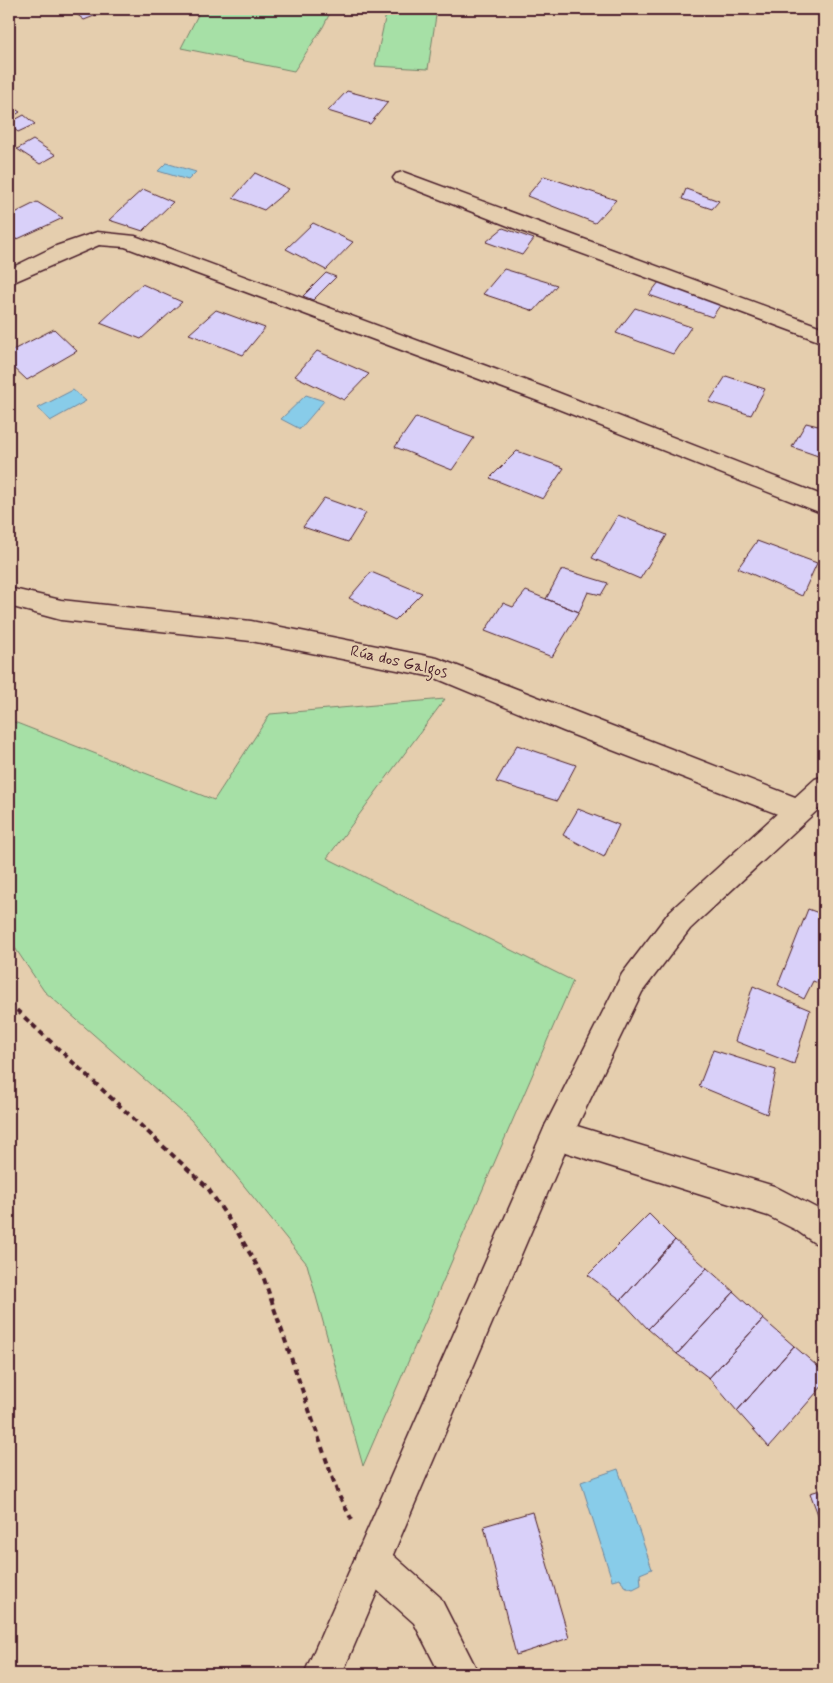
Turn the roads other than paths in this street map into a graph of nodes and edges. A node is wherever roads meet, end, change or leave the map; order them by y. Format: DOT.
graph roads {
  1 [pos="403,178"];
  2 [pos="9,277"];
  3 [pos="824,336"];
  4 [pos="824,505"];
  5 [pos="9,597"];
  6 [pos="824,786"];
  7 [pos="798,810"];
  8 [pos="558,1135"];
  9 [pos="824,1231"];
  10 [pos="372,1561"];
  11 [pos="323,1674"];
  12 [pos="460,1674"];
  1 -- 3 [label="street"];
  2 -- 4 [label="street"];
  5 -- 7 [label="street, Rúa dos Galgos"];
  6 -- 7 [label="street"];
  7 -- 8 [label="street"];
  8 -- 9 [label="street"];
  8 -- 10 [label="street"];
  10 -- 11 [label="street"];
  10 -- 12 [label="street"];
}
